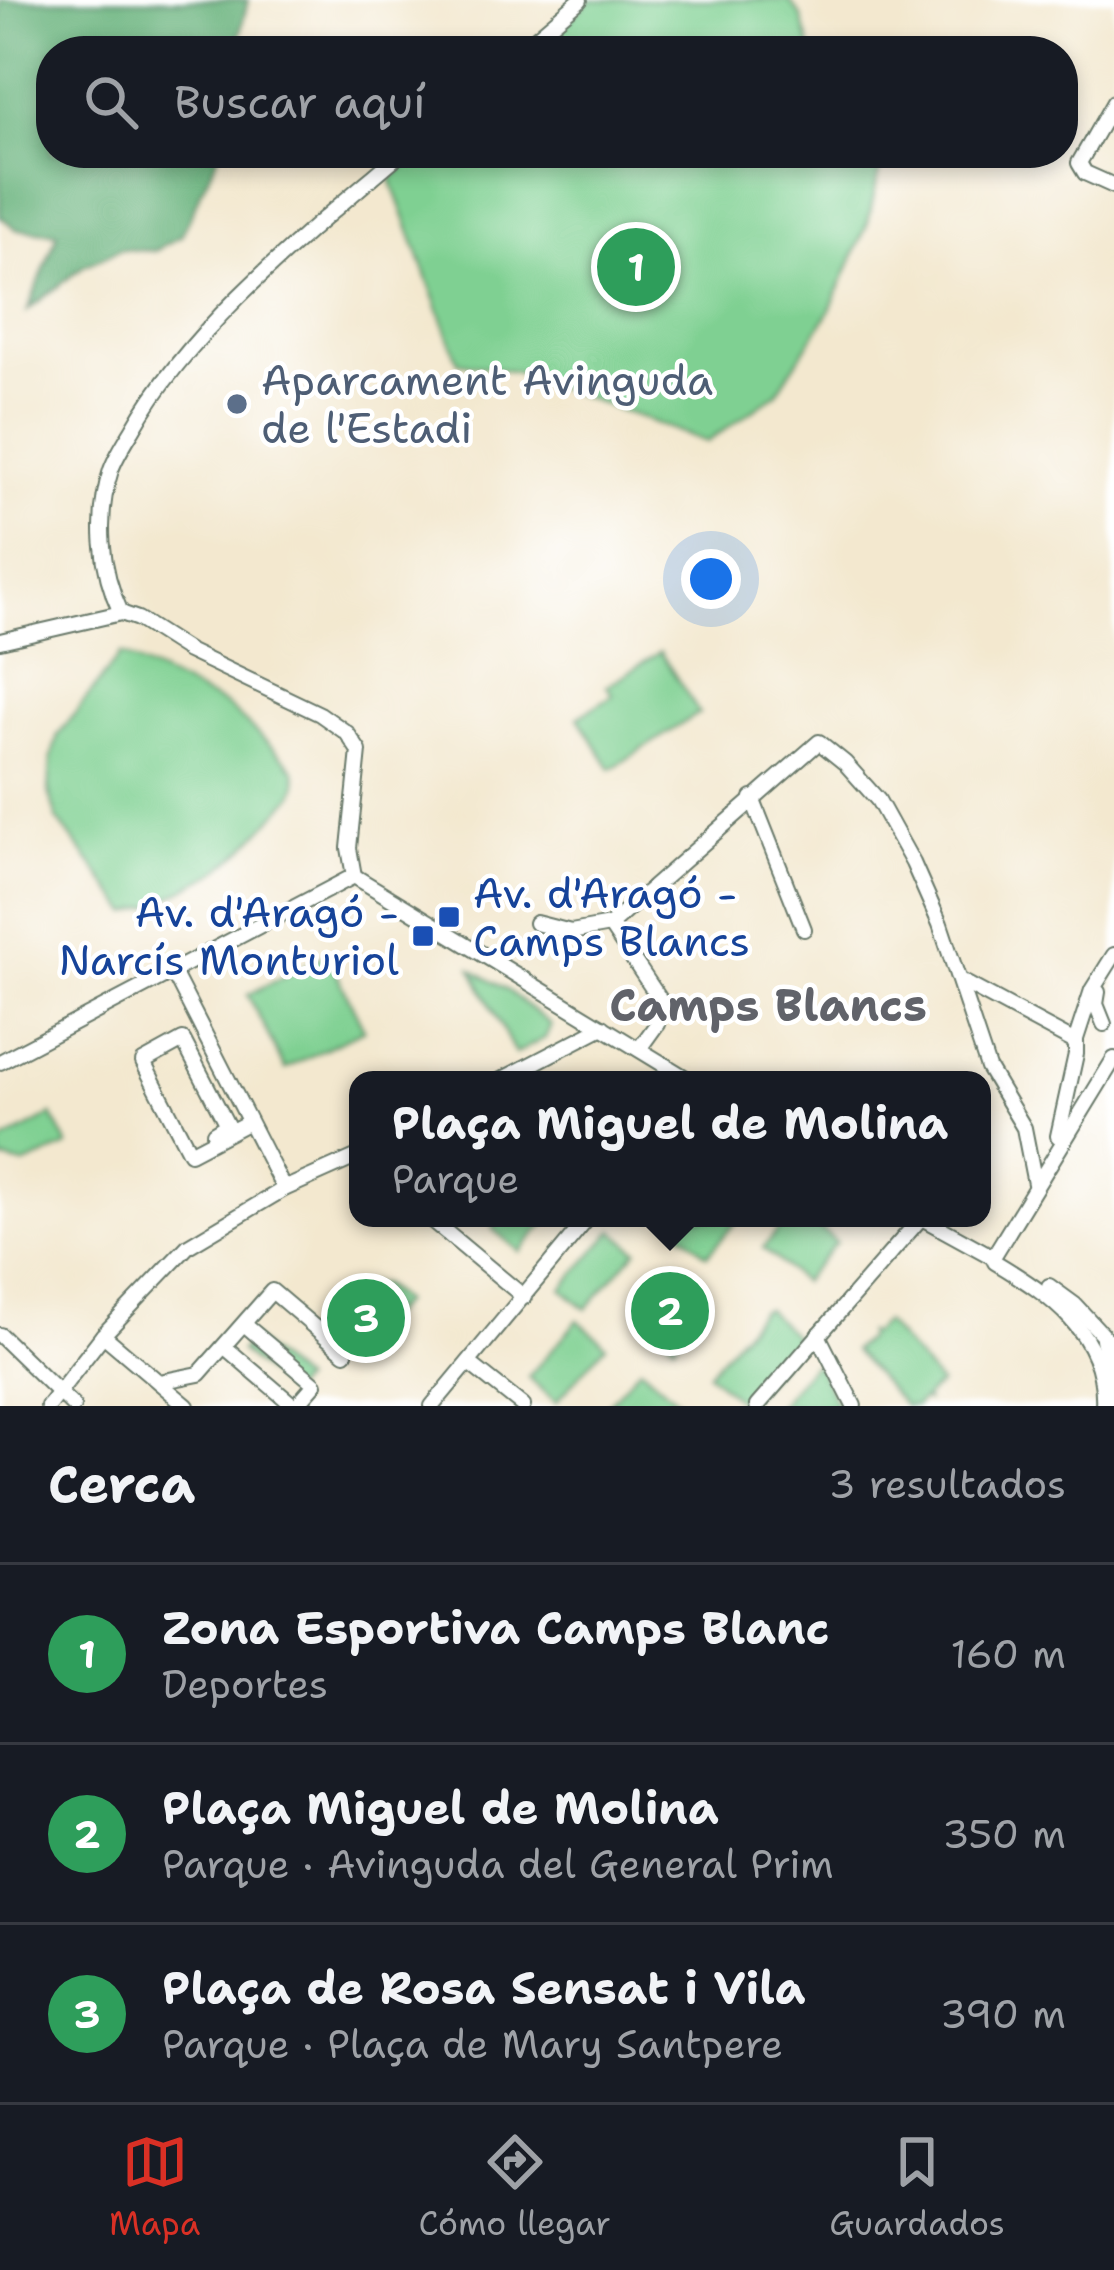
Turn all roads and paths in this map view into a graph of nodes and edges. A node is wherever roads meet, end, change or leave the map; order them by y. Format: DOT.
graph roads {
  1 [pos="580,0"];
  2 [pos="538,36"];
  3 [pos="1112,111"];
  4 [pos="384,168"];
  5 [pos="1114,187"];
  6 [pos="122,613"];
  7 [pos="0,641"];
  8 [pos="752,798"];
  9 [pos="354,876"];
  10 [pos="536,923"];
  11 [pos="610,925"];
  12 [pos="804,929"];
  13 [pos="1114,956"];
  14 [pos="1106,970"];
  15 [pos="174,974"];
  16 [pos="961,981"];
  17 [pos="603,1027"];
  18 [pos="1110,1028"];
  19 [pos="1078,1042"];
  20 [pos="639,1049"];
  21 [pos="1111,1061"];
  22 [pos="0,1062"];
  23 [pos="519,1071"];
  24 [pos="674,1071"];
  25 [pos="990,1071"];
  26 [pos="991,1073"];
  27 [pos="249,1122"];
  28 [pos="217,1139"];
  29 [pos="349,1161"];
  30 [pos="1046,1167"];
  31 [pos="1036,1184"];
  32 [pos="284,1189"];
  33 [pos="440,1227"];
  34 [pos="581,1227"];
  35 [pos="913,1227"];
  36 [pos="940,1228"];
  37 [pos="994,1255"];
  38 [pos="524,1297"];
  39 [pos="1064,1313"];
  40 [pos="244,1324"];
  41 [pos="0,1335"];
  42 [pos="103,1335"];
  43 [pos="818,1336"];
  44 [pos="1108,1342"];
  45 [pos="225,1346"];
  46 [pos="344,1353"];
  47 [pos="469,1363"];
  48 [pos="159,1382"];
  49 [pos="58,1390"];
  50 [pos="48,1406"];
  51 [pos="73,1406"];
  52 [pos="187,1406"];
  53 [pos="295,1406"];
  54 [pos="432,1406"];
  55 [pos="523,1406"];
  56 [pos="757,1406"];
  57 [pos="854,1406"];
  58 [pos="1103,1406"];
  59 [pos="1112,1406"];
  1 -- 2 [label="street"];
  3 -- 5 [label="street"];
  4 -- 6 [label="street"];
  6 -- 7 [label="street"];
  6 -- 9 [label="street"];
  8 -- 11 [label="street"];
  8 -- 12 [label="street"];
  8 -- 16 [label="street"];
  9 -- 15 [label="street"];
  9 -- 17 [label="street"];
  10 -- 11 [label="street"];
  11 -- 20 [label="street"];
  13 -- 14 [label="street"];
  14 -- 18 [label="street"];
  14 -- 19 [label="street"];
  15 -- 22 [label="street"];
  15 -- 27 [label="street"];
  16 -- 19 [label="street"];
  16 -- 25 [label="street"];
  17 -- 20 [label="street"];
  17 -- 23 [label="street"];
  18 -- 19 [label="street"];
  19 -- 21 [label="street"];
  19 -- 30 [label="street"];
  20 -- 24 [label="street"];
  21 -- 30 [label="street"];
  26 -- 31 [label="street"];
  27 -- 28 [label="street"];
  27 -- 32 [label="street"];
  28 -- 28 [label="street"];
  29 -- 32 [label="street"];
  30 -- 31 [label="street"];
  31 -- 37 [label="street"];
  32 -- 42 [label="street"];
  33 -- 38 [label="street"];
  34 -- 38 [label="street"];
  35 -- 43 [label="street"];
  36 -- 37 [label="street"];
  36 -- 39 [label="street"];
  37 -- 39 [label="street"];
  37 -- 44 [label="street"];
  38 -- 47 [label="street"];
  39 -- 58 [label="street"];
  40 -- 45 [label="street"];
  40 -- 46 [label="street"];
  40 -- 53 [label="street"];
  41 -- 49 [label="street"];
  42 -- 48 [label="street"];
  42 -- 49 [label="street"];
  43 -- 56 [label="street"];
  43 -- 57 [label="street"];
  44 -- 59 [label="street"];
  45 -- 48 [label="street"];
  45 -- 53 [label="street"];
  47 -- 54 [label="street"];
  47 -- 55 [label="street"];
  48 -- 52 [label="street"];
  49 -- 50 [label="street"];
  49 -- 51 [label="street"];
}
